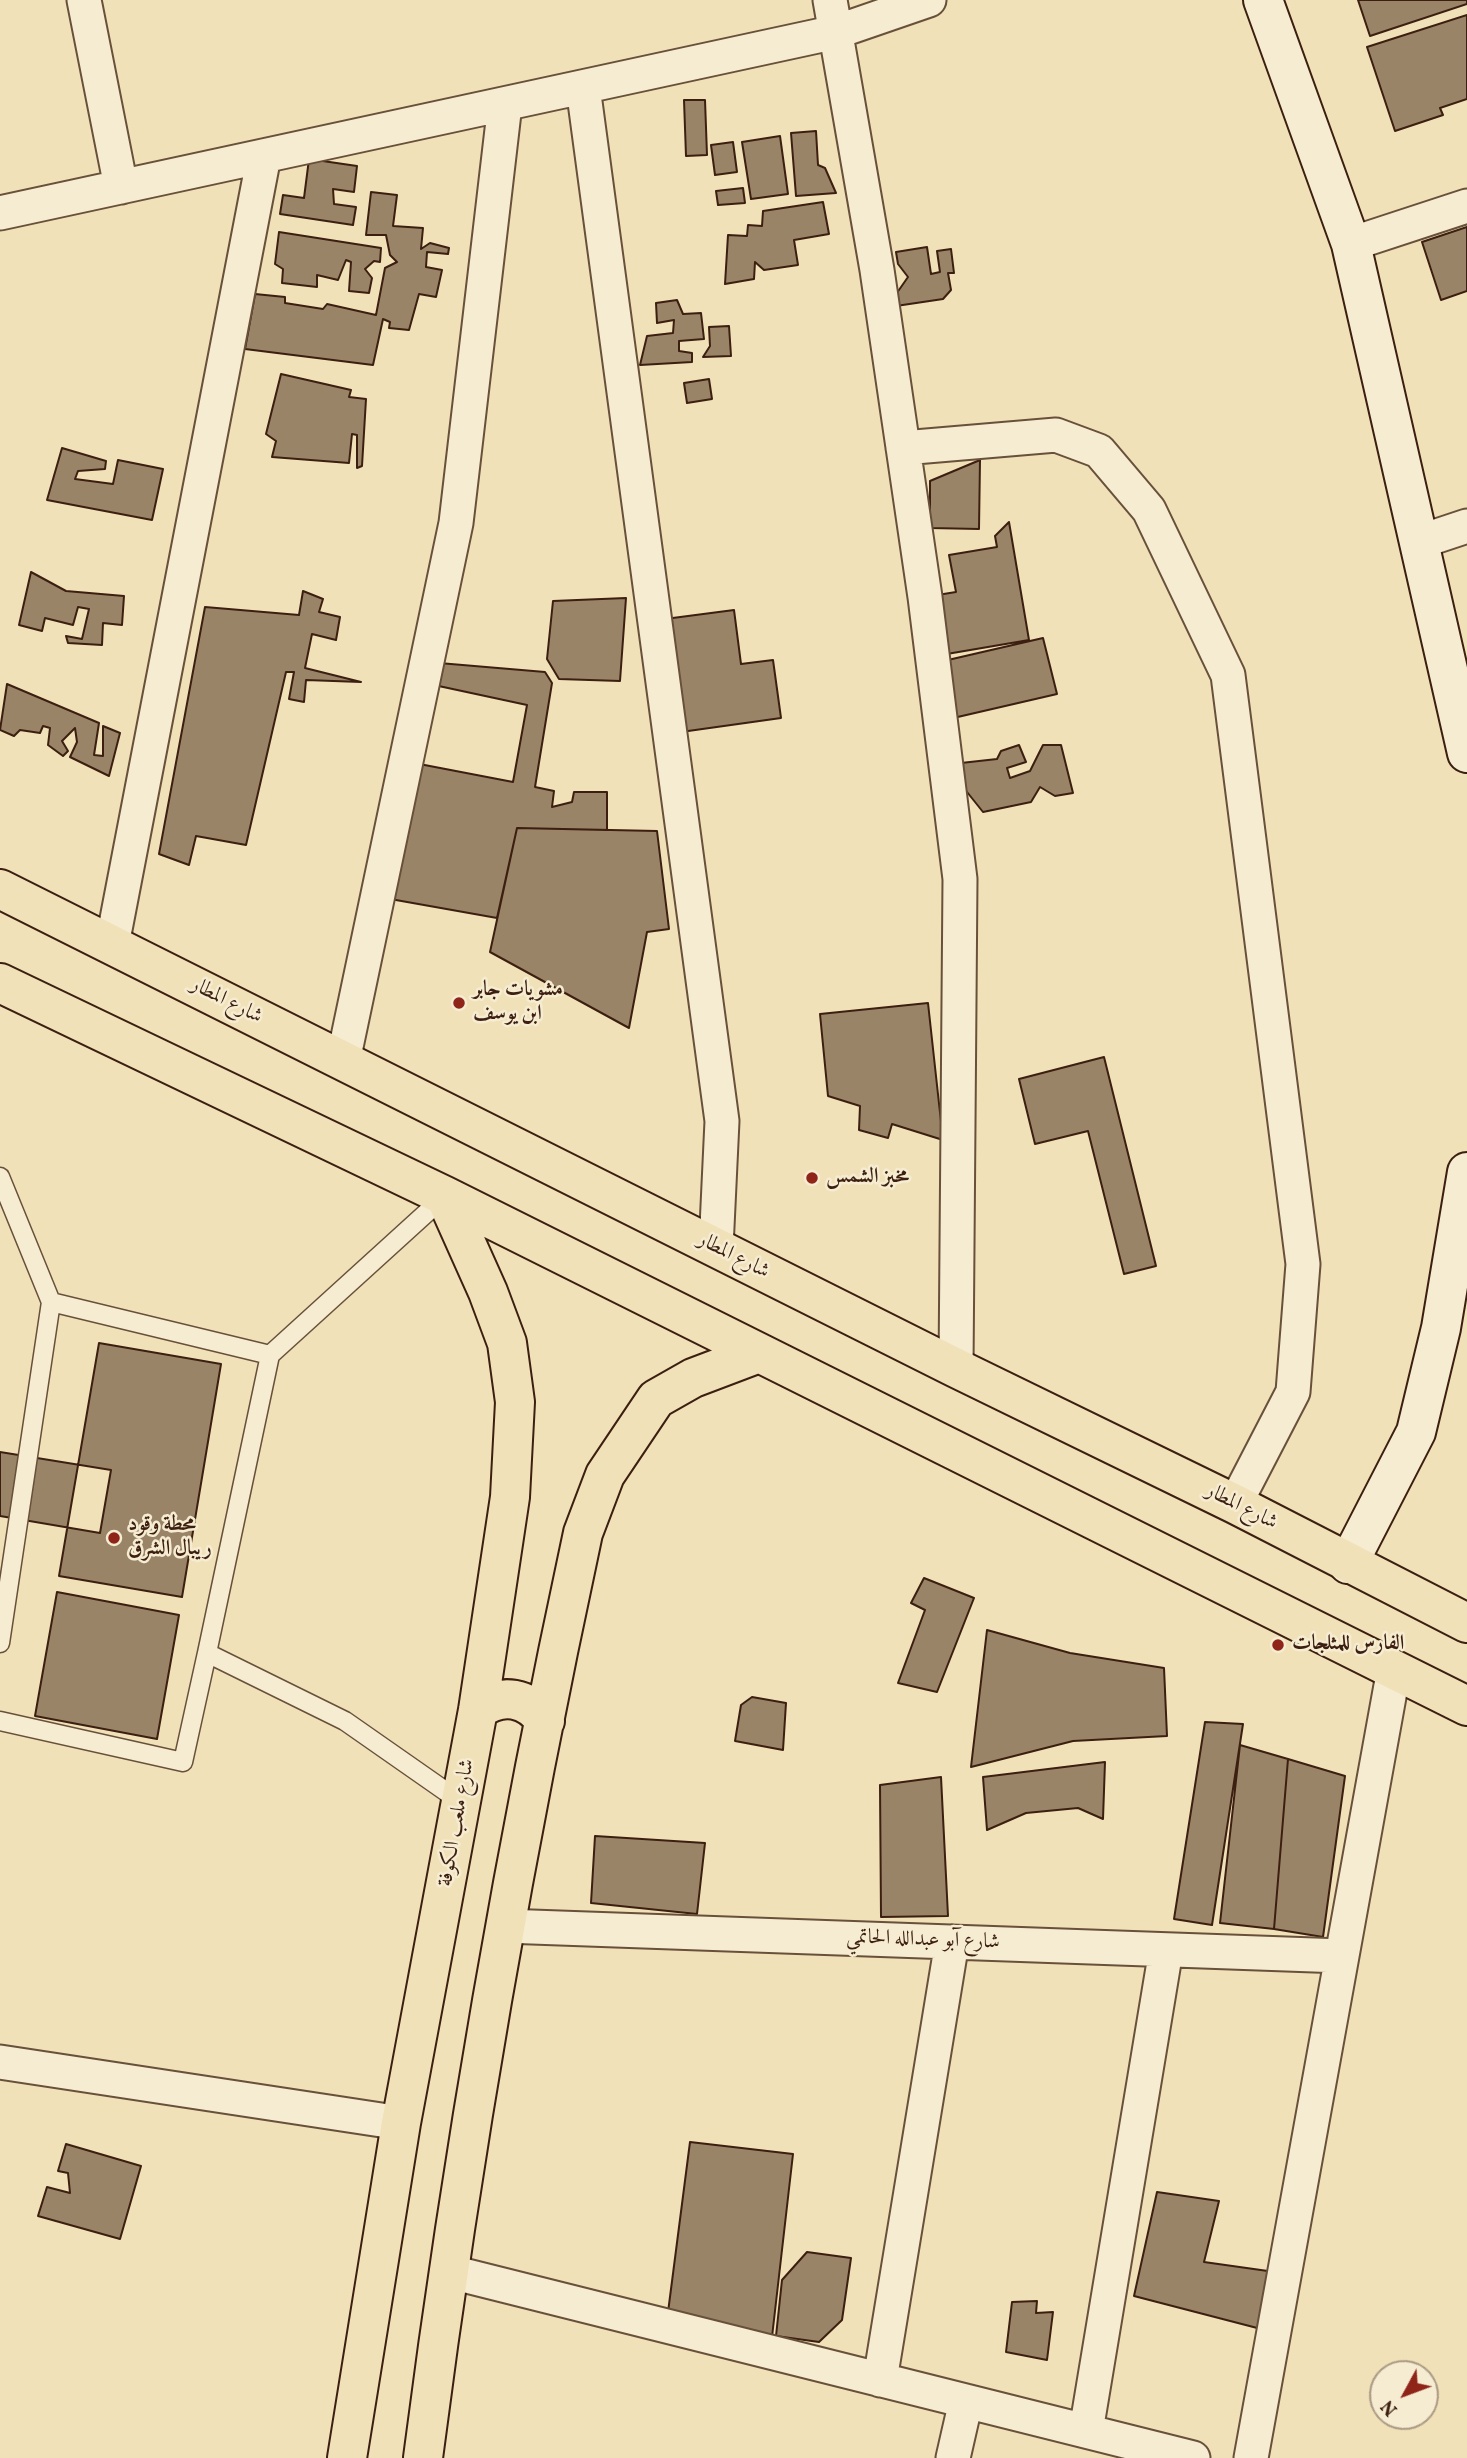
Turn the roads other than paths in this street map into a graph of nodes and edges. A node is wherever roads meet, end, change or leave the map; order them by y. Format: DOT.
graph roads {
  1 [pos="84,0"];
  2 [pos="929,0"];
  3 [pos="1264,0"];
  4 [pos="833,16"];
  5 [pos="583,87"];
  6 [pos="505,104"];
  7 [pos="264,156"];
  8 [pos="121,187"];
  9 [pos="1467,206"];
  10 [pos="0,213"];
  11 [pos="1351,244"];
  12 [pos="903,448"];
  13 [pos="1467,526"];
  14 [pos="1419,541"];
  15 [pos="1467,753"];
  16 [pos="0,889"];
  17 [pos="112,945"];
  18 [pos="0,983"];
  19 [pos="343,1061"];
  20 [pos="1467,1172"];
  21 [pos="0,1177"];
  22 [pos="445,1196"];
  23 [pos="716,1248"];
  24 [pos="51,1302"];
  25 [pos="759,1353"];
  26 [pos="270,1355"];
  27 [pos="956,1368"];
  28 [pos="1235,1504"];
  29 [pos="1348,1564"];
  30 [pos="1467,1623"];
  31 [pos="0,1643"];
  32 [pos="207,1653"];
  33 [pos="1394,1668"];
  34 [pos="1467,1706"];
  35 [pos="478,1710"];
  36 [pos="0,1721"];
  37 [pos="545,1721"];
  38 [pos="462,1803"];
  39 [pos="504,1926"];
  40 [pos="952,1942"];
  41 [pos="1167,1950"];
  42 [pos="1342,1956"];
  43 [pos="0,2062"];
  44 [pos="401,2123"];
  45 [pos="447,2271"];
  46 [pos="880,2380"];
  47 [pos="966,2401"];
  48 [pos="1086,2431"];
  49 [pos="347,2458"];
  50 [pos="423,2458"];
  51 [pos="953,2458"];
  52 [pos="1193,2458"];
  53 [pos="1251,2458"];
  1 -- 8 [label="street"];
  2 -- 4 [label="street"];
  3 -- 11 [label="street"];
  4 -- 5 [label="street"];
  4 -- 12 [label="street"];
  5 -- 6 [label="street"];
  5 -- 23 [label="street"];
  6 -- 7 [label="street"];
  6 -- 19 [label="street"];
  7 -- 8 [label="street"];
  7 -- 17 [label="street"];
  8 -- 10 [label="street"];
  9 -- 11 [label="street"];
  11 -- 14 [label="street"];
  12 -- 27 [label="street"];
  12 -- 28 [label="street"];
  13 -- 14 [label="street"];
  14 -- 15 [label="street"];
  16 -- 17 [label="main road, شارع المطار"];
  17 -- 19 [label="main road, شارع المطار"];
  18 -- 22 [label="main road"];
  19 -- 23 [label="main road, شارع المطار"];
  20 -- 29 [label="street"];
  21 -- 24 [label="lane"];
  22 -- 25 [label="main road"];
  22 -- 26 [label="lane"];
  22 -- 35 [label="main road, شارع ملعب الكوفة"];
  23 -- 27 [label="main road, شارع المطار"];
  24 -- 26 [label="lane"];
  24 -- 31 [label="lane"];
  25 -- 33 [label="main road"];
  25 -- 37 [label="main road"];
  26 -- 32 [label="lane"];
  27 -- 28 [label="main road, شارع المطار"];
  28 -- 29 [label="main road, شارع المطار"];
  29 -- 30 [label="main road, شارع المطار"];
  32 -- 36 [label="lane"];
  32 -- 38 [label="lane"];
  33 -- 34 [label="main road"];
  33 -- 42 [label="street"];
  35 -- 37 [label="main road"];
  35 -- 38 [label="main road, شارع ملعب الكوفة"];
  37 -- 39 [label="main road"];
  38 -- 44 [label="main road, شارع ملعب الكوفة"];
  39 -- 40 [label="street, شارع آبو عبدالله الحاتمي"];
  39 -- 45 [label="main road"];
  40 -- 41 [label="street, شارع آبو عبدالله الحاتمي"];
  40 -- 46 [label="street"];
  41 -- 42 [label="street, شارع آبو عبدالله الحاتمي"];
  41 -- 48 [label="street"];
  42 -- 53 [label="street"];
  43 -- 44 [label="street"];
  44 -- 49 [label="main road, شارع ملعب الكوفة"];
  45 -- 46 [label="street"];
  45 -- 50 [label="main road"];
  46 -- 47 [label="street"];
  47 -- 48 [label="street"];
  47 -- 51 [label="street"];
  48 -- 52 [label="street"];
}
